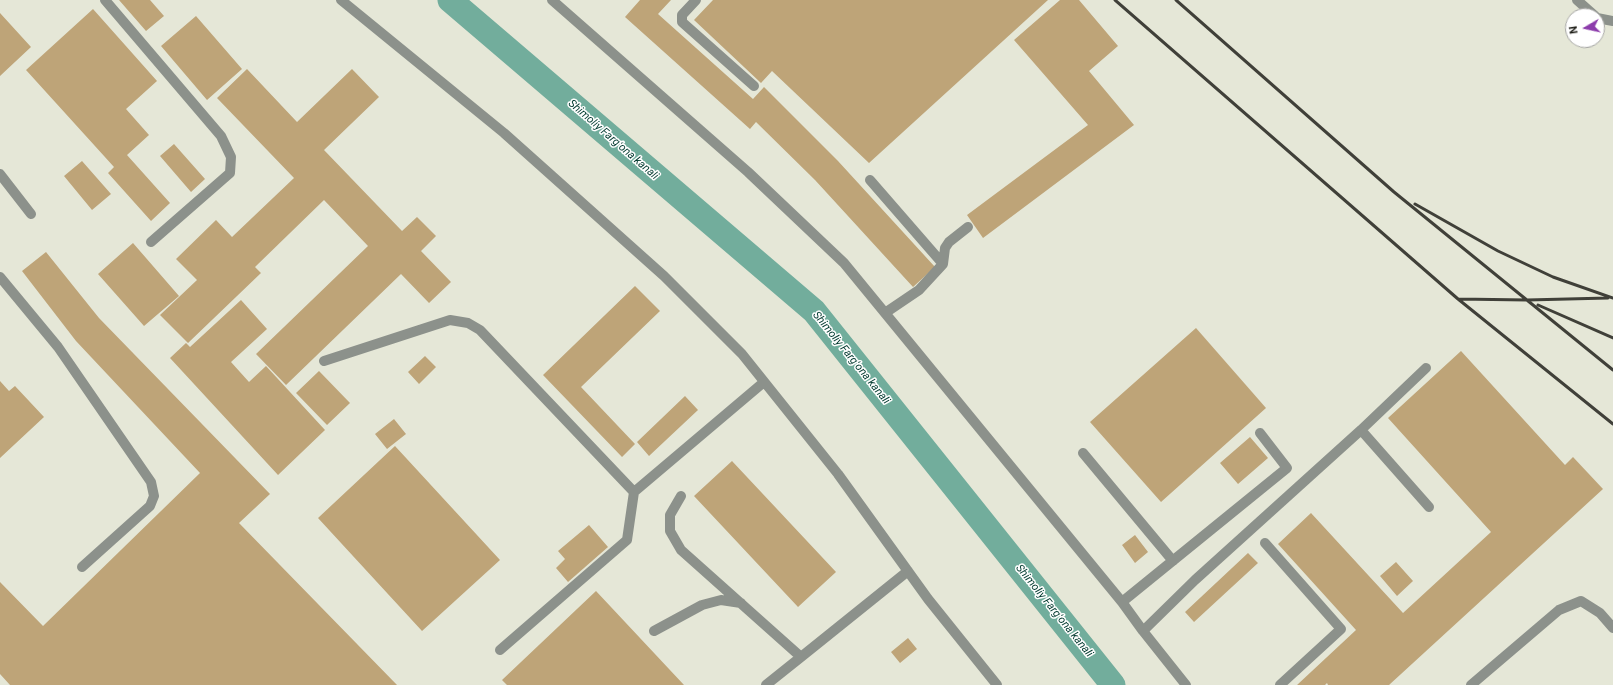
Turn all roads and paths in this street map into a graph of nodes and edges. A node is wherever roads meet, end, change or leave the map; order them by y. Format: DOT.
graph roads {
  1 [pos="105,0"];
  2 [pos="341,0"];
  3 [pos="552,0"];
  4 [pos="696,0"];
  5 [pos="1577,0"];
  6 [pos="1586,8"];
  7 [pos="754,86"];
  8 [pos="0,174"];
  9 [pos="870,180"];
  10 [pos="32,214"];
  11 [pos="968,227"];
  12 [pos="151,242"];
  13 [pos="943,264"];
  14 [pos="0,277"];
  15 [pos="885,313"];
  16 [pos="324,361"];
  17 [pos="1426,368"];
  18 [pos="764,382"];
  19 [pos="1361,430"];
  20 [pos="1260,433"];
  21 [pos="1083,453"];
  22 [pos="634,492"];
  23 [pos="680,496"];
  24 [pos="1429,507"];
  25 [pos="1265,543"];
  26 [pos="1173,561"];
  27 [pos="82,567"];
  28 [pos="908,571"];
  29 [pos="1122,602"];
  30 [pos="741,603"];
  31 [pos="1613,628"];
  32 [pos="654,631"];
  33 [pos="1143,631"];
  34 [pos="500,650"];
  35 [pos="801,657"];
  36 [pos="766,685"];
  37 [pos="997,685"];
  38 [pos="1186,685"];
  39 [pos="1280,685"];
  40 [pos="1471,685"];
  1 -- 12 [label="street"];
  2 -- 18 [label="street"];
  3 -- 15 [label="street"];
  4 -- 7 [label="street"];
  5 -- 6 [label="street"];
  8 -- 10 [label="street"];
  9 -- 13 [label="street"];
  11 -- 13 [label="street"];
  13 -- 15 [label="street"];
  14 -- 27 [label="street"];
  15 -- 29 [label="street"];
  16 -- 22 [label="street"];
  17 -- 19 [label="street"];
  18 -- 22 [label="street"];
  18 -- 28 [label="street"];
  19 -- 24 [label="street"];
  19 -- 33 [label="street"];
  20 -- 26 [label="street"];
  21 -- 26 [label="street"];
  22 -- 34 [label="street"];
  23 -- 30 [label="street"];
  25 -- 39 [label="street"];
  26 -- 29 [label="street"];
  28 -- 35 [label="street"];
  28 -- 37 [label="street"];
  29 -- 33 [label="street"];
  30 -- 32 [label="street"];
  30 -- 35 [label="street"];
  31 -- 40 [label="street"];
  33 -- 38 [label="street"];
  35 -- 36 [label="street"];
}
